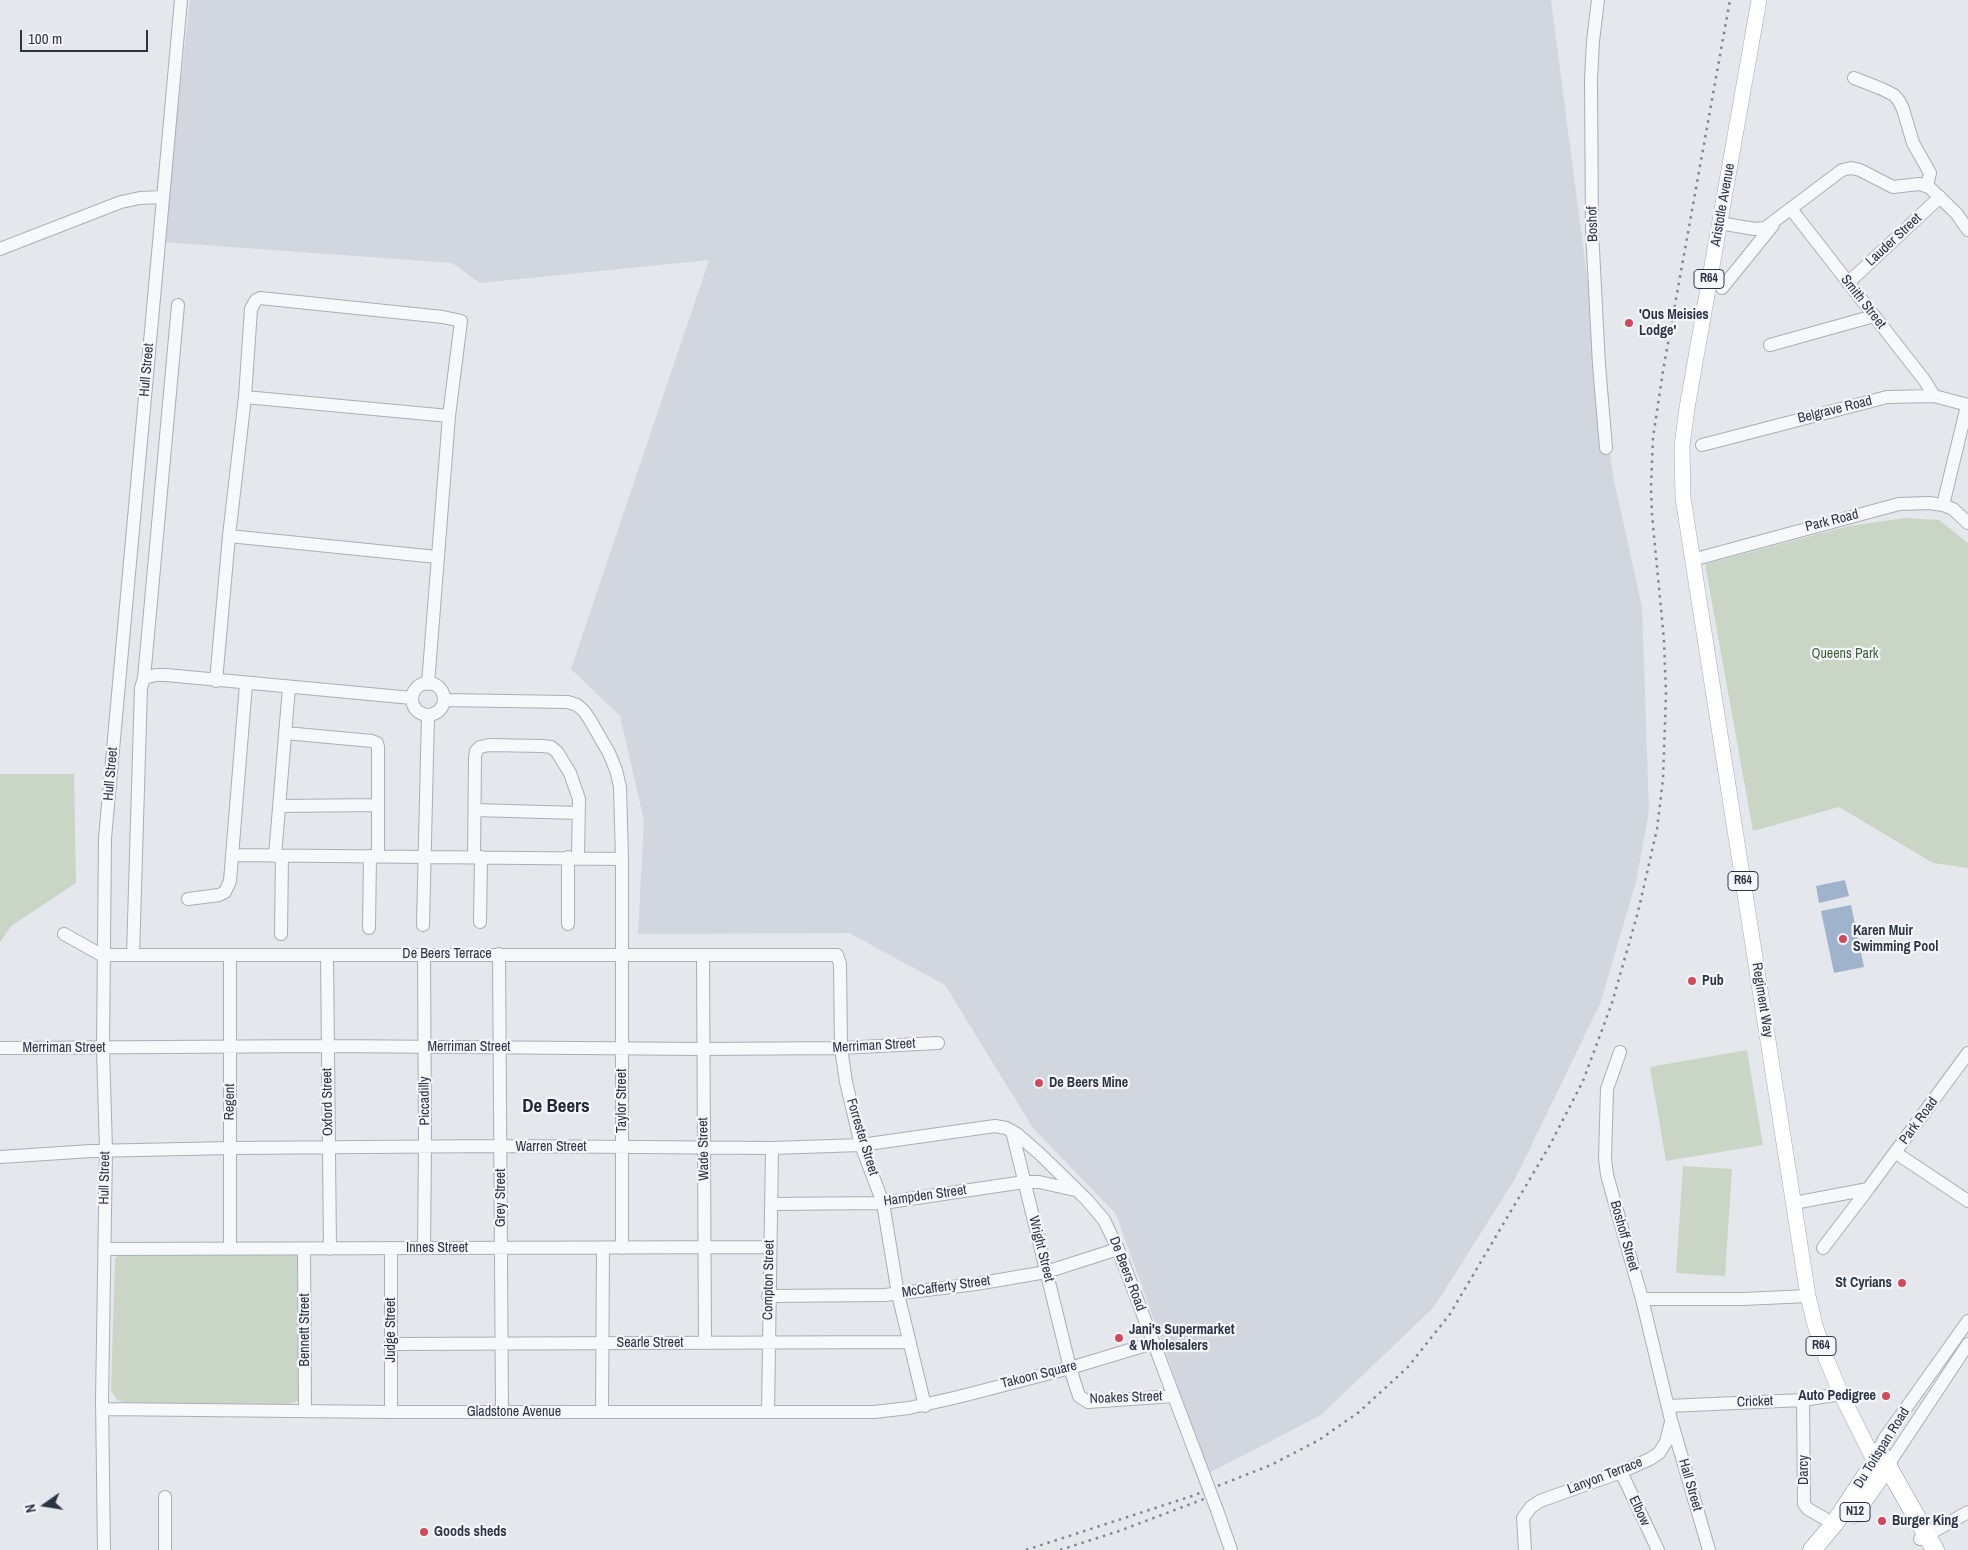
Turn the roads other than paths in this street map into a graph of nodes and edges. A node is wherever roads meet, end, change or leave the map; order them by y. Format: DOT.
graph roads {
  1 [pos="181,0"];
  2 [pos="1598,0"];
  3 [pos="1759,0"];
  4 [pos="1854,78"];
  5 [pos="1927,186"];
  6 [pos="163,197"];
  7 [pos="1940,197"];
  8 [pos="1791,209"];
  9 [pos="1776,221"];
  10 [pos="1720,223"];
  11 [pos="1968,230"];
  12 [pos="0,249"];
  13 [pos="1848,284"];
  14 [pos="1722,288"];
  15 [pos="178,305"];
  16 [pos="1874,316"];
  17 [pos="1770,345"];
  18 [pos="1934,396"];
  19 [pos="245,397"];
  20 [pos="1968,405"];
  21 [pos="449,416"];
  22 [pos="1702,445"];
  23 [pos="1606,448"];
  24 [pos="1943,505"];
  25 [pos="1968,523"];
  26 [pos="229,536"];
  27 [pos="437,556"];
  28 [pos="1692,560"];
  29 [pos="144,678"];
  30 [pos="216,681"];
  31 [pos="246,684"];
  32 [pos="428,684"];
  33 [pos="289,687"];
  34 [pos="412,698"];
  35 [pos="444,700"];
  36 [pos="428,715"];
  37 [pos="285,733"];
  38 [pos="378,805"];
  39 [pos="279,806"];
  40 [pos="475,810"];
  41 [pos="578,813"];
  42 [pos="232,855"];
  43 [pos="279,856"];
  44 [pos="374,856"];
  45 [pos="424,857"];
  46 [pos="478,857"];
  47 [pos="573,857"];
  48 [pos="622,859"];
  49 [pos="188,899"];
  50 [pos="480,922"];
  51 [pos="568,924"];
  52 [pos="423,925"];
  53 [pos="369,928"];
  54 [pos="64,934"];
  55 [pos="281,934"];
  56 [pos="327,954"];
  57 [pos="424,954"];
  58 [pos="499,954"];
  59 [pos="621,954"];
  60 [pos="133,955"];
  61 [pos="230,955"];
  62 [pos="703,955"];
  63 [pos="837,955"];
  64 [pos="105,957"];
  65 [pos="938,1043"];
  66 [pos="327,1046"];
  67 [pos="424,1047"];
  68 [pos="500,1047"];
  69 [pos="0,1048"];
  70 [pos="103,1048"];
  71 [pos="231,1048"];
  72 [pos="622,1048"];
  73 [pos="841,1048"];
  74 [pos="703,1049"];
  75 [pos="1620,1052"];
  76 [pos="1968,1052"];
  77 [pos="995,1126"];
  78 [pos="1012,1131"];
  79 [pos="861,1145"];
  80 [pos="426,1146"];
  81 [pos="500,1146"];
  82 [pos="622,1147"];
  83 [pos="704,1147"];
  84 [pos="230,1148"];
  85 [pos="329,1148"];
  86 [pos="772,1148"];
  87 [pos="106,1150"];
  88 [pos="1896,1152"];
  89 [pos="0,1157"];
  90 [pos="1024,1182"];
  91 [pos="1868,1189"];
  92 [pos="1077,1191"];
  93 [pos="1833,1196"];
  94 [pos="1968,1201"];
  95 [pos="883,1203"];
  96 [pos="1794,1203"];
  97 [pos="771,1204"];
  98 [pos="1846,1216"];
  99 [pos="706,1247"];
  100 [pos="769,1247"];
  101 [pos="330,1248"];
  102 [pos="391,1248"];
  103 [pos="424,1248"];
  104 [pos="501,1248"];
  105 [pos="602,1248"];
  106 [pos="622,1248"];
  107 [pos="1824,1248"];
  108 [pos="104,1249"];
  109 [pos="230,1249"];
  110 [pos="304,1249"];
  111 [pos="1118,1249"];
  112 [pos="1046,1272"];
  113 [pos="898,1294"];
  114 [pos="768,1296"];
  115 [pos="1808,1296"];
  116 [pos="1642,1299"];
  117 [pos="1968,1320"];
  118 [pos="909,1342"];
  119 [pos="602,1343"];
  120 [pos="705,1343"];
  121 [pos="768,1343"];
  122 [pos="1153,1343"];
  123 [pos="391,1344"];
  124 [pos="502,1344"];
  125 [pos="1968,1344"];
  126 [pos="1070,1368"];
  127 [pos="1841,1394"];
  128 [pos="1174,1396"];
  129 [pos="1803,1400"];
  130 [pos="924,1406"];
  131 [pos="1668,1406"];
  132 [pos="102,1409"];
  133 [pos="305,1411"];
  134 [pos="502,1411"];
  135 [pos="602,1411"];
  136 [pos="391,1412"];
  137 [pos="768,1412"];
  138 [pos="1672,1420"];
  139 [pos="1881,1463"];
  140 [pos="1621,1472"];
  141 [pos="165,1497"];
  142 [pos="1968,1512"];
  143 [pos="1834,1524"];
  144 [pos="1927,1544"];
  145 [pos="104,1550"];
  146 [pos="165,1550"];
  147 [pos="1231,1550"];
  148 [pos="1525,1550"];
  149 [pos="1658,1550"];
  150 [pos="1709,1550"];
  151 [pos="1812,1550"];
  152 [pos="1828,1550"];
  1 -- 6 [label="street, Hull Street"];
  2 -- 23 [label="street, Boshof"];
  3 -- 10 [label="main road, Aristotle Avenue / R64"];
  4 -- 5 [label="street"];
  5 -- 7 [label="street"];
  5 -- 8 [label="street"];
  6 -- 12 [label="street"];
  6 -- 64 [label="street, Hull Street"];
  7 -- 11 [label="street"];
  7 -- 13 [label="street, Lauder Street"];
  8 -- 9 [label="street"];
  8 -- 13 [label="street, Smith Street"];
  9 -- 10 [label="street"];
  9 -- 14 [label="street"];
  10 -- 28 [label="main road, Aristotle Avenue / R64"];
  13 -- 16 [label="street, Smith Street"];
  15 -- 29 [label="street, Hull Street"];
  16 -- 17 [label="street"];
  16 -- 18 [label="street, Smith Street"];
  18 -- 20 [label="street, Belgrave Road"];
  18 -- 22 [label="street, Belgrave Road"];
  19 -- 21 [label="street"];
  19 -- 21 [label="street"];
  19 -- 26 [label="street"];
  20 -- 24 [label="street"];
  21 -- 27 [label="street"];
  24 -- 25 [label="street"];
  24 -- 28 [label="street, Park Road"];
  26 -- 27 [label="street"];
  26 -- 30 [label="street"];
  27 -- 32 [label="street"];
  28 -- 96 [label="main road, Regiment Way / R64"];
  29 -- 30 [label="street"];
  29 -- 60 [label="street, Hull Street"];
  30 -- 31 [label="street"];
  31 -- 33 [label="street"];
  31 -- 42 [label="street"];
  32 -- 34 [label="street"];
  32 -- 35 [label="street"];
  33 -- 34 [label="street"];
  33 -- 37 [label="street"];
  34 -- 36 [label="street"];
  35 -- 36 [label="street"];
  35 -- 48 [label="street, Taylor Street"];
  36 -- 45 [label="street"];
  37 -- 38 [label="street"];
  37 -- 39 [label="street"];
  38 -- 39 [label="street"];
  38 -- 44 [label="street"];
  39 -- 43 [label="street"];
  40 -- 41 [label="street"];
  40 -- 41 [label="street"];
  40 -- 46 [label="street"];
  41 -- 47 [label="street"];
  42 -- 43 [label="street"];
  42 -- 49 [label="street"];
  43 -- 44 [label="street"];
  43 -- 55 [label="street"];
  44 -- 45 [label="street"];
  44 -- 53 [label="street"];
  45 -- 46 [label="street"];
  45 -- 52 [label="street"];
  46 -- 47 [label="street"];
  46 -- 50 [label="street"];
  47 -- 48 [label="street"];
  47 -- 51 [label="street"];
  48 -- 59 [label="street, Taylor Street"];
  54 -- 64 [label="street"];
  56 -- 57 [label="street, De Beers Terrace"];
  56 -- 61 [label="street, De Beers Terrace"];
  56 -- 66 [label="street, Oxford Street"];
  57 -- 58 [label="street, De Beers Terrace"];
  57 -- 67 [label="street, Piccadilly"];
  58 -- 59 [label="street, De Beers Terrace"];
  58 -- 68 [label="street, Grey Street"];
  59 -- 62 [label="street, De Beers Terrace"];
  59 -- 72 [label="street, Taylor Street"];
  60 -- 61 [label="street, De Beers Terrace"];
  60 -- 64 [label="street, De Beers Terrace"];
  61 -- 71 [label="street, Regent"];
  62 -- 63 [label="street, De Beers Terrace"];
  62 -- 74 [label="street, Wade Street"];
  63 -- 73 [label="street, Forrester Street"];
  64 -- 70 [label="street, Hull Street"];
  65 -- 73 [label="street, Merriman Street"];
  66 -- 67 [label="street, Merriman Street"];
  66 -- 71 [label="street, Merriman Street"];
  66 -- 85 [label="street, Oxford Street"];
  67 -- 68 [label="street, Merriman Street"];
  67 -- 80 [label="street, Piccadilly"];
  68 -- 72 [label="street, Merriman Street"];
  68 -- 81 [label="street, Grey Street"];
  69 -- 70 [label="street, Merriman Street"];
  70 -- 71 [label="street, Merriman Street"];
  70 -- 87 [label="street, Hull Street"];
  71 -- 84 [label="street, Regent"];
  72 -- 74 [label="street, Merriman Street"];
  72 -- 82 [label="street, Taylor Street"];
  73 -- 74 [label="street, Merriman Street"];
  73 -- 79 [label="street, Forrester Street"];
  74 -- 83 [label="street, Wade Street"];
  75 -- 116 [label="street, Boshoff Street"];
  76 -- 88 [label="street, Park Road"];
  77 -- 78 [label="street, De Beers Road"];
  77 -- 79 [label="street, Warren Street"];
  78 -- 90 [label="street, Wright Street"];
  78 -- 92 [label="street, De Beers Road"];
  79 -- 86 [label="street, Warren Street"];
  79 -- 95 [label="street, Forrester Street"];
  80 -- 81 [label="street, Warren Street"];
  80 -- 85 [label="street, Warren Street"];
  80 -- 103 [label="street, Piccadilly"];
  81 -- 82 [label="street, Warren Street"];
  81 -- 104 [label="street, Grey Street"];
  82 -- 83 [label="street, Warren Street"];
  82 -- 106 [label="street, Taylor Street"];
  83 -- 86 [label="street, Warren Street"];
  83 -- 99 [label="street, Wade Street"];
  84 -- 85 [label="street, Warren Street"];
  84 -- 87 [label="street, Warren Street"];
  84 -- 109 [label="street, Regent"];
  85 -- 101 [label="street, Oxford Street"];
  86 -- 97 [label="street, Compton Street"];
  87 -- 89 [label="street, Warren Street"];
  87 -- 108 [label="street, Hull Street"];
  88 -- 91 [label="street, Park Road"];
  88 -- 94 [label="street"];
  90 -- 92 [label="street, Hampden Street"];
  90 -- 95 [label="street, Hampden Street"];
  90 -- 112 [label="street, Wright Street"];
  91 -- 93 [label="street"];
  91 -- 98 [label="street, Park Road"];
  92 -- 111 [label="street, De Beers Road"];
  93 -- 96 [label="street"];
  93 -- 98 [label="street"];
  95 -- 97 [label="street, Hampden Street"];
  95 -- 113 [label="street, Forrester Street"];
  96 -- 115 [label="main road, Regiment Way / R64"];
  97 -- 100 [label="street, Compton Street"];
  98 -- 107 [label="street, Park Road"];
  99 -- 100 [label="street, Innes Street"];
  99 -- 106 [label="street, Innes Street"];
  99 -- 120 [label="street, Wade Street"];
  100 -- 114 [label="street, Compton Street"];
  101 -- 102 [label="street, Innes Street"];
  101 -- 110 [label="street, Innes Street"];
  102 -- 103 [label="street, Innes Street"];
  102 -- 123 [label="street, Judge Street"];
  103 -- 104 [label="street, Innes Street"];
  104 -- 105 [label="street, Innes Street"];
  104 -- 124 [label="street, Grey Street"];
  105 -- 106 [label="street, Innes Street"];
  105 -- 119 [label="street"];
  108 -- 109 [label="street, Innes Street"];
  108 -- 132 [label="street, Hull Street"];
  109 -- 110 [label="street, Innes Street"];
  110 -- 133 [label="street, Bennett Street"];
  111 -- 112 [label="street, McCafferty Street"];
  111 -- 122 [label="street, De Beers Road"];
  112 -- 113 [label="street, McCafferty Street"];
  112 -- 126 [label="street, Wright Street"];
  113 -- 114 [label="street, McCafferty Street"];
  113 -- 118 [label="street, Forrester Street"];
  114 -- 121 [label="street, Compton Street"];
  115 -- 116 [label="street"];
  115 -- 127 [label="main road, Regiment Way / R64"];
  116 -- 131 [label="street, Boshoff Street"];
  117 -- 139 [label="street, Du Toitspan Road"];
  118 -- 121 [label="street, Searle Street"];
  118 -- 130 [label="street, Forrester Street"];
  119 -- 120 [label="street, Searle Street"];
  119 -- 124 [label="street, Searle Street"];
  119 -- 135 [label="street"];
  120 -- 121 [label="street, Searle Street"];
  121 -- 137 [label="street, Compton Street"];
  122 -- 126 [label="street, Takoon Square"];
  122 -- 128 [label="street, De Beers Road"];
  123 -- 124 [label="street, Searle Street"];
  123 -- 136 [label="street, Judge Street"];
  124 -- 134 [label="street, Grey Street"];
  125 -- 139 [label="street, Du Toitspan Road"];
  126 -- 128 [label="street, Noakes Street"];
  126 -- 130 [label="street, Takoon Square"];
  127 -- 129 [label="street, Cricket"];
  127 -- 139 [label="main road, Regiment Way / R64"];
  128 -- 147 [label="street, De Beers Road, bridge"];
  129 -- 131 [label="street, Cricket"];
  129 -- 143 [label="street, Darcy"];
  130 -- 137 [label="street, Gladstone Avenue"];
  131 -- 138 [label="street, Boshoff Street"];
  132 -- 133 [label="street, Gladstone Avenue"];
  132 -- 145 [label="street, Hull Street"];
  133 -- 136 [label="street, Gladstone Avenue"];
  134 -- 135 [label="street, Gladstone Avenue"];
  134 -- 136 [label="street, Gladstone Avenue"];
  135 -- 137 [label="street, Gladstone Avenue"];
  138 -- 140 [label="street, Lanyon Terrace"];
  138 -- 150 [label="street, Hall Street"];
  139 -- 143 [label="highway, Du Toitspan Road / N12"];
  139 -- 144 [label="highway"];
  139 -- 152 [label="highway, Du Toitspan Road / N12"];
  140 -- 148 [label="street, Lanyon Terrace"];
  140 -- 149 [label="street, Elbow"];
  141 -- 146 [label="street"];
  142 -- 144 [label="street"];
  143 -- 151 [label="highway, Du Toitspan Road / N12"];
}
